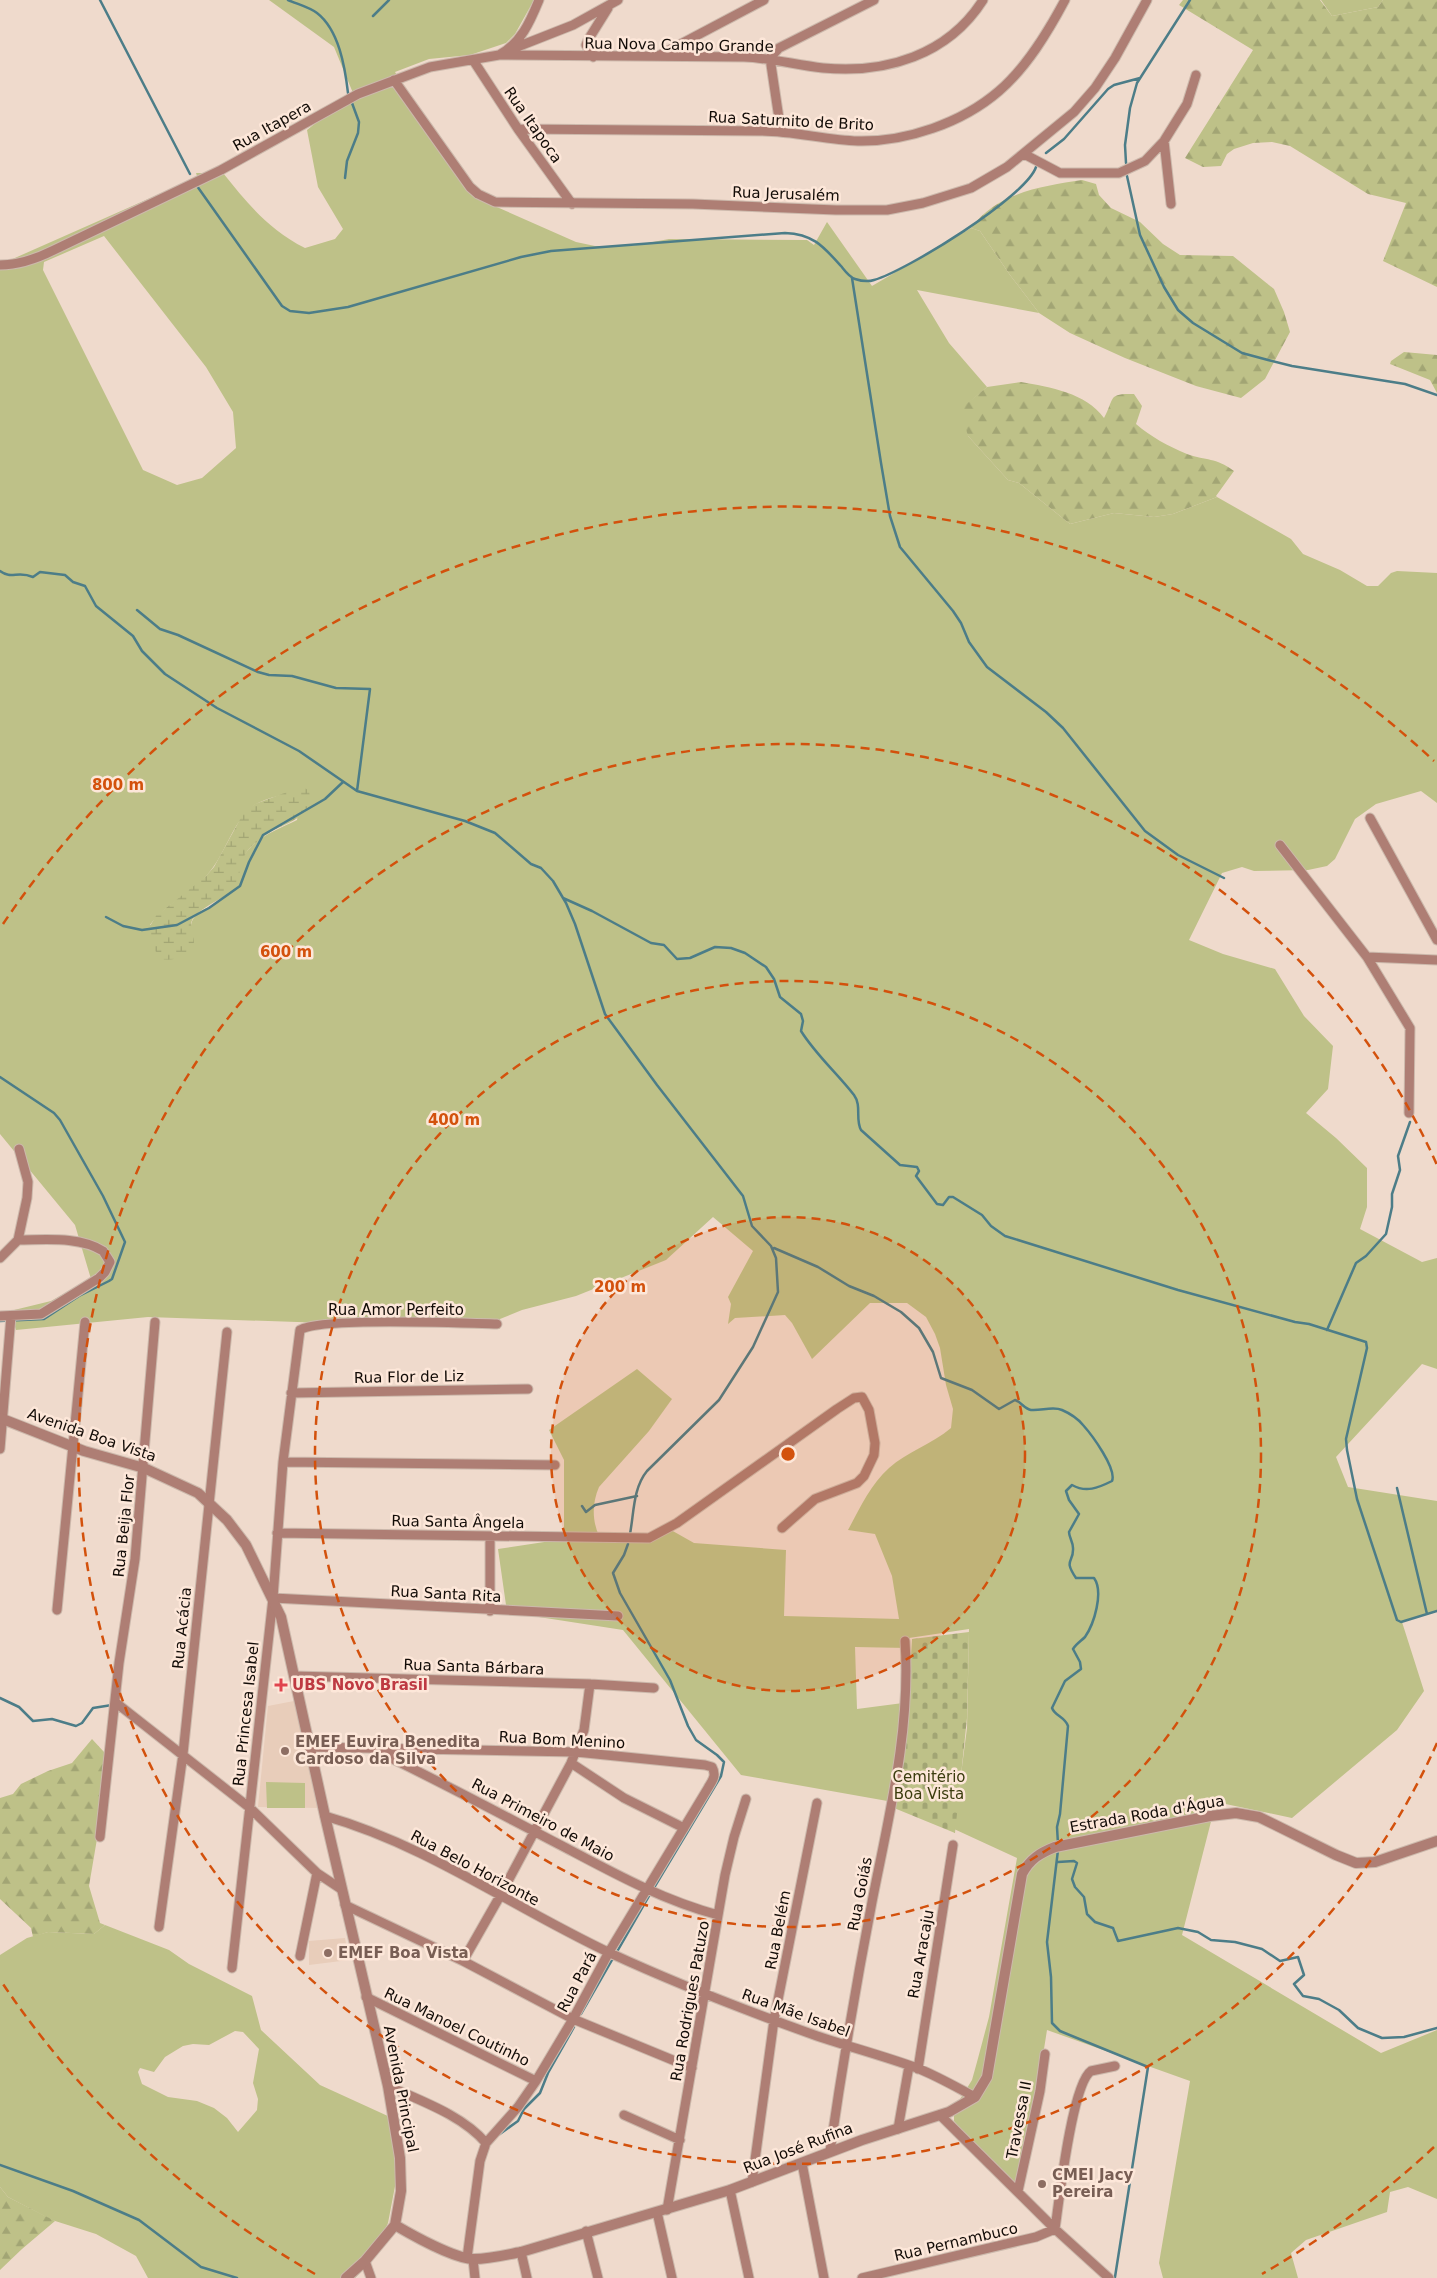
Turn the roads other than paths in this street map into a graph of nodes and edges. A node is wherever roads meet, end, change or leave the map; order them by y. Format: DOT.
graph roads {
  1 [pos="539,0"];
  2 [pos="764,0"];
  3 [pos="874,0"];
  4 [pos="983,0"];
  5 [pos="1066,0"];
  6 [pos="1147,0"];
  7 [pos="614,2"];
  8 [pos="508,50"];
  9 [pos="499,55"];
  10 [pos="593,57"];
  11 [pos="657,57"];
  12 [pos="770,58"];
  13 [pos="473,60"];
  14 [pos="1196,75"];
  15 [pos="394,80"];
  16 [pos="518,129"];
  17 [pos="781,132"];
  18 [pos="1164,141"];
  19 [pos="1024,154"];
  20 [pos="572,204"];
  21 [pos="1171,204"];
  22 [pos="0,265"];
  23 [pos="1370,818"];
  24 [pos="1280,845"];
  25 [pos="1437,940"];
  26 [pos="1367,957"];
  27 [pos="1437,960"];
  28 [pos="1409,1113"];
  29 [pos="20,1149"];
  30 [pos="18,1240"];
  31 [pos="0,1258"];
  32 [pos="0,1316"];
  33 [pos="10,1316"];
  34 [pos="86,1322"];
  35 [pos="155,1322"];
  36 [pos="497,1324"];
  37 [pos="227,1332"];
  38 [pos="299,1334"];
  39 [pos="528,1389"];
  40 [pos="291,1393"];
  41 [pos="2,1419"];
  42 [pos="72,1446"];
  43 [pos="0,1449"];
  44 [pos="283,1462"];
  45 [pos="555,1465"];
  46 [pos="144,1468"];
  47 [pos="173,1480"];
  48 [pos="210,1502"];
  49 [pos="782,1528"];
  50 [pos="277,1533"];
  51 [pos="490,1537"];
  52 [pos="273,1598"];
  53 [pos="57,1610"];
  54 [pos="490,1611"];
  55 [pos="618,1616"];
  56 [pos="905,1640"];
  57 [pos="294,1676"];
  58 [pos="590,1684"];
  59 [pos="654,1688"];
  60 [pos="115,1702"];
  61 [pos="310,1747"];
  62 [pos="372,1749"];
  63 [pos="576,1752"];
  64 [pos="182,1754"];
  65 [pos="571,1763"];
  66 [pos="746,1799"];
  67 [pos="817,1803"];
  68 [pos="250,1808"];
  69 [pos="324,1816"];
  70 [pos="684,1828"];
  71 [pos="535,1832"];
  72 [pos="100,1837"];
  73 [pos="1437,1841"];
  74 [pos="952,1845"];
  75 [pos="1031,1860"];
  76 [pos="317,1873"];
  77 [pos="341,1889"];
  78 [pos="646,1890"];
  79 [pos="500,1896"];
  80 [pos="345,1905"];
  81 [pos="718,1915"];
  82 [pos="159,1927"];
  83 [pos="609,1952"];
  84 [pos="300,1956"];
  85 [pos="463,1961"];
  86 [pos="232,1968"];
  87 [pos="703,1994"];
  88 [pos="366,1997"];
  89 [pos="573,2019"];
  90 [pos="774,2020"];
  91 [pos="846,2046"];
  92 [pos="1045,2054"];
  93 [pos="1115,2066"];
  94 [pos="913,2067"];
  95 [pos="692,2068"];
  96 [pos="536,2081"];
  97 [pos="388,2086"];
  98 [pos="975,2096"];
  99 [pos="940,2115"];
  100 [pos="624,2116"];
  101 [pos="898,2129"];
  102 [pos="680,2140"];
  103 [pos="486,2143"];
  104 [pos="830,2152"];
  105 [pos="802,2163"];
  106 [pos="752,2182"];
  107 [pos="730,2190"];
  108 [pos="1018,2191"];
  109 [pos="662,2211"];
  110 [pos="396,2225"];
  111 [pos="1054,2229"];
  112 [pos="586,2232"];
  113 [pos="521,2252"];
  114 [pos="470,2258"];
  115 [pos="365,2260"];
  116 [pos="346,2278"];
  117 [pos="371,2278"];
  118 [pos="475,2278"];
  119 [pos="527,2278"];
  120 [pos="598,2278"];
  121 [pos="672,2278"];
  122 [pos="750,2278"];
  123 [pos="824,2278"];
  124 [pos="862,2278"];
  125 [pos="1110,2278"];
  1 -- 8 [label="street, Rua Itapera"];
  2 -- 11 [label="street"];
  3 -- 12 [label="street"];
  4 -- 12 [label="street, Rua Nova Campo Grande"];
  5 -- 17 [label="street, Rua Saturnito de Brito"];
  6 -- 19 [label="street, Rua Jerusalém"];
  7 -- 8 [label="street"];
  7 -- 10 [label="street"];
  8 -- 9 [label="street, Rua Itapera"];
  9 -- 10 [label="street, Rua Nova Campo Grande"];
  9 -- 13 [label="street, Rua Itapera"];
  10 -- 11 [label="street, Rua Nova Campo Grande"];
  11 -- 12 [label="street, Rua Nova Campo Grande"];
  12 -- 17 [label="street"];
  13 -- 15 [label="street, Rua Itapera"];
  13 -- 16 [label="street, Rua Itapoca"];
  14 -- 18 [label="street"];
  15 -- 20 [label="street, Rua Jerusalém"];
  15 -- 22 [label="street, Rua Itapera"];
  16 -- 17 [label="street, Rua Saturnito de Brito"];
  16 -- 20 [label="street, Rua Itapoca"];
  18 -- 19 [label="street"];
  18 -- 21 [label="street"];
  19 -- 20 [label="street, Rua Jerusalém"];
  23 -- 25 [label="street"];
  24 -- 26 [label="street"];
  26 -- 27 [label="street"];
  26 -- 28 [label="street"];
  29 -- 30 [label="street"];
  30 -- 31 [label="street"];
  30 -- 33 [label="street"];
  32 -- 33 [label="street"];
  33 -- 41 [label="street"];
  34 -- 42 [label="street"];
  35 -- 46 [label="street, Rua Beija Flor"];
  36 -- 38 [label="street, Rua Amor Perfeito"];
  37 -- 48 [label="street, Rua Acácia"];
  38 -- 40 [label="street, Rua Princesa Isabel"];
  39 -- 40 [label="street, Rua Flor de Liz"];
  40 -- 44 [label="street, Rua Princesa Isabel"];
  41 -- 42 [label="street, Avenida Boa Vista"];
  41 -- 43 [label="street"];
  42 -- 46 [label="street, Avenida Boa Vista"];
  42 -- 53 [label="street"];
  44 -- 45 [label="street"];
  44 -- 50 [label="street, Rua Princesa Isabel"];
  46 -- 47 [label="street, Avenida Boa Vista"];
  46 -- 60 [label="street, Rua Beija Flor"];
  47 -- 48 [label="street, Avenida Principal"];
  48 -- 52 [label="street, Avenida Principal"];
  48 -- 64 [label="street, Rua Acácia"];
  49 -- 51 [label="street, Rua Santa Ângela"];
  50 -- 51 [label="street, Rua Santa Ângela"];
  50 -- 52 [label="street, Rua Princesa Isabel"];
  51 -- 54 [label="street"];
  52 -- 54 [label="street, Rua Santa Rita"];
  52 -- 57 [label="street, Avenida Principal"];
  52 -- 68 [label="street, Rua Princesa Isabel"];
  54 -- 55 [label="street, Rua Santa Rita"];
  56 -- 91 [label="street, Rua Goiás"];
  57 -- 58 [label="street, Rua Santa Bárbara"];
  57 -- 61 [label="street, Avenida Principal"];
  58 -- 59 [label="street, Rua Santa Bárbara"];
  58 -- 63 [label="street"];
  60 -- 64 [label="street"];
  60 -- 72 [label="street, Rua Beija Flor"];
  61 -- 62 [label="street, Rua Bom Menino"];
  61 -- 69 [label="street, Avenida Principal"];
  62 -- 63 [label="street, Rua Bom Menino"];
  62 -- 71 [label="street, Rua Primeiro de Maio"];
  63 -- 65 [label="street"];
  63 -- 70 [label="street, Rua Bom Menino"];
  64 -- 68 [label="street"];
  64 -- 82 [label="street, Rua Acácia"];
  65 -- 70 [label="street"];
  65 -- 71 [label="street"];
  66 -- 81 [label="street, Rua Rodrigues Patuzo"];
  67 -- 90 [label="street, Rua Belém"];
  68 -- 76 [label="street"];
  68 -- 86 [label="street, Rua Princesa Isabel"];
  69 -- 77 [label="street, Avenida Principal"];
  69 -- 79 [label="street, Rua Belo Horizonte"];
  70 -- 78 [label="street, Rua Pará"];
  71 -- 78 [label="street, Rua Primeiro de Maio"];
  71 -- 79 [label="street"];
  73 -- 75 [label="street, Estrada Roda d'Água"];
  74 -- 94 [label="street, Rua Aracaju"];
  75 -- 98 [label="street, Rua José Rufina"];
  76 -- 77 [label="street"];
  76 -- 84 [label="street"];
  77 -- 80 [label="street, Avenida Principal"];
  78 -- 81 [label="street, Rua Primeiro de Maio"];
  78 -- 83 [label="street, Rua Pará"];
  79 -- 83 [label="street, Rua Belo Horizonte"];
  79 -- 85 [label="street"];
  80 -- 85 [label="street"];
  80 -- 88 [label="street, Avenida Principal"];
  81 -- 87 [label="street, Rua Rodrigues Patuzo"];
  83 -- 87 [label="street, Rua Mãe Isabel"];
  83 -- 89 [label="street, Rua Pará"];
  85 -- 89 [label="street"];
  87 -- 90 [label="street, Rua Mãe Isabel"];
  87 -- 95 [label="street, Rua Rodrigues Patuzo"];
  88 -- 96 [label="street, Rua Manoel Coutinho"];
  88 -- 97 [label="street, Avenida Principal"];
  89 -- 95 [label="street"];
  89 -- 96 [label="street, Rua Pará"];
  90 -- 91 [label="street, Rua Mãe Isabel"];
  90 -- 106 [label="street, Rua Belém"];
  91 -- 94 [label="street, Rua Mãe Isabel"];
  91 -- 104 [label="street, Rua Goiás"];
  92 -- 108 [label="street, Travessa II"];
  93 -- 111 [label="street"];
  94 -- 98 [label="street, Rua Mãe Isabel"];
  94 -- 101 [label="street"];
  95 -- 102 [label="street, Rua Rodrigues Patuzo"];
  96 -- 103 [label="street, Rua Pará"];
  97 -- 103 [label="street"];
  97 -- 110 [label="street, Avenida Principal"];
  98 -- 99 [label="street, Rua José Rufina"];
  99 -- 101 [label="street, Rua José Rufina"];
  99 -- 108 [label="street"];
  100 -- 102 [label="street"];
  101 -- 104 [label="street, Rua José Rufina"];
  102 -- 109 [label="street, Rua Rodrigues Patuzo"];
  103 -- 114 [label="street"];
  104 -- 105 [label="street, Rua José Rufina"];
  105 -- 106 [label="street, Rua José Rufina"];
  105 -- 123 [label="street"];
  106 -- 107 [label="street, Rua José Rufina"];
  107 -- 109 [label="street, Rua José Rufina"];
  107 -- 122 [label="street"];
  108 -- 111 [label="street"];
  109 -- 112 [label="street, Rua José Rufina"];
  109 -- 121 [label="street"];
  110 -- 114 [label="street"];
  110 -- 115 [label="street"];
  111 -- 124 [label="street, Rua Pernambuco"];
  111 -- 125 [label="street"];
  112 -- 113 [label="street, Rua José Rufina"];
  112 -- 120 [label="street"];
  113 -- 114 [label="street, Rua José Rufina"];
  113 -- 119 [label="street"];
  114 -- 118 [label="street"];
  115 -- 116 [label="street"];
  115 -- 117 [label="street"];
}
